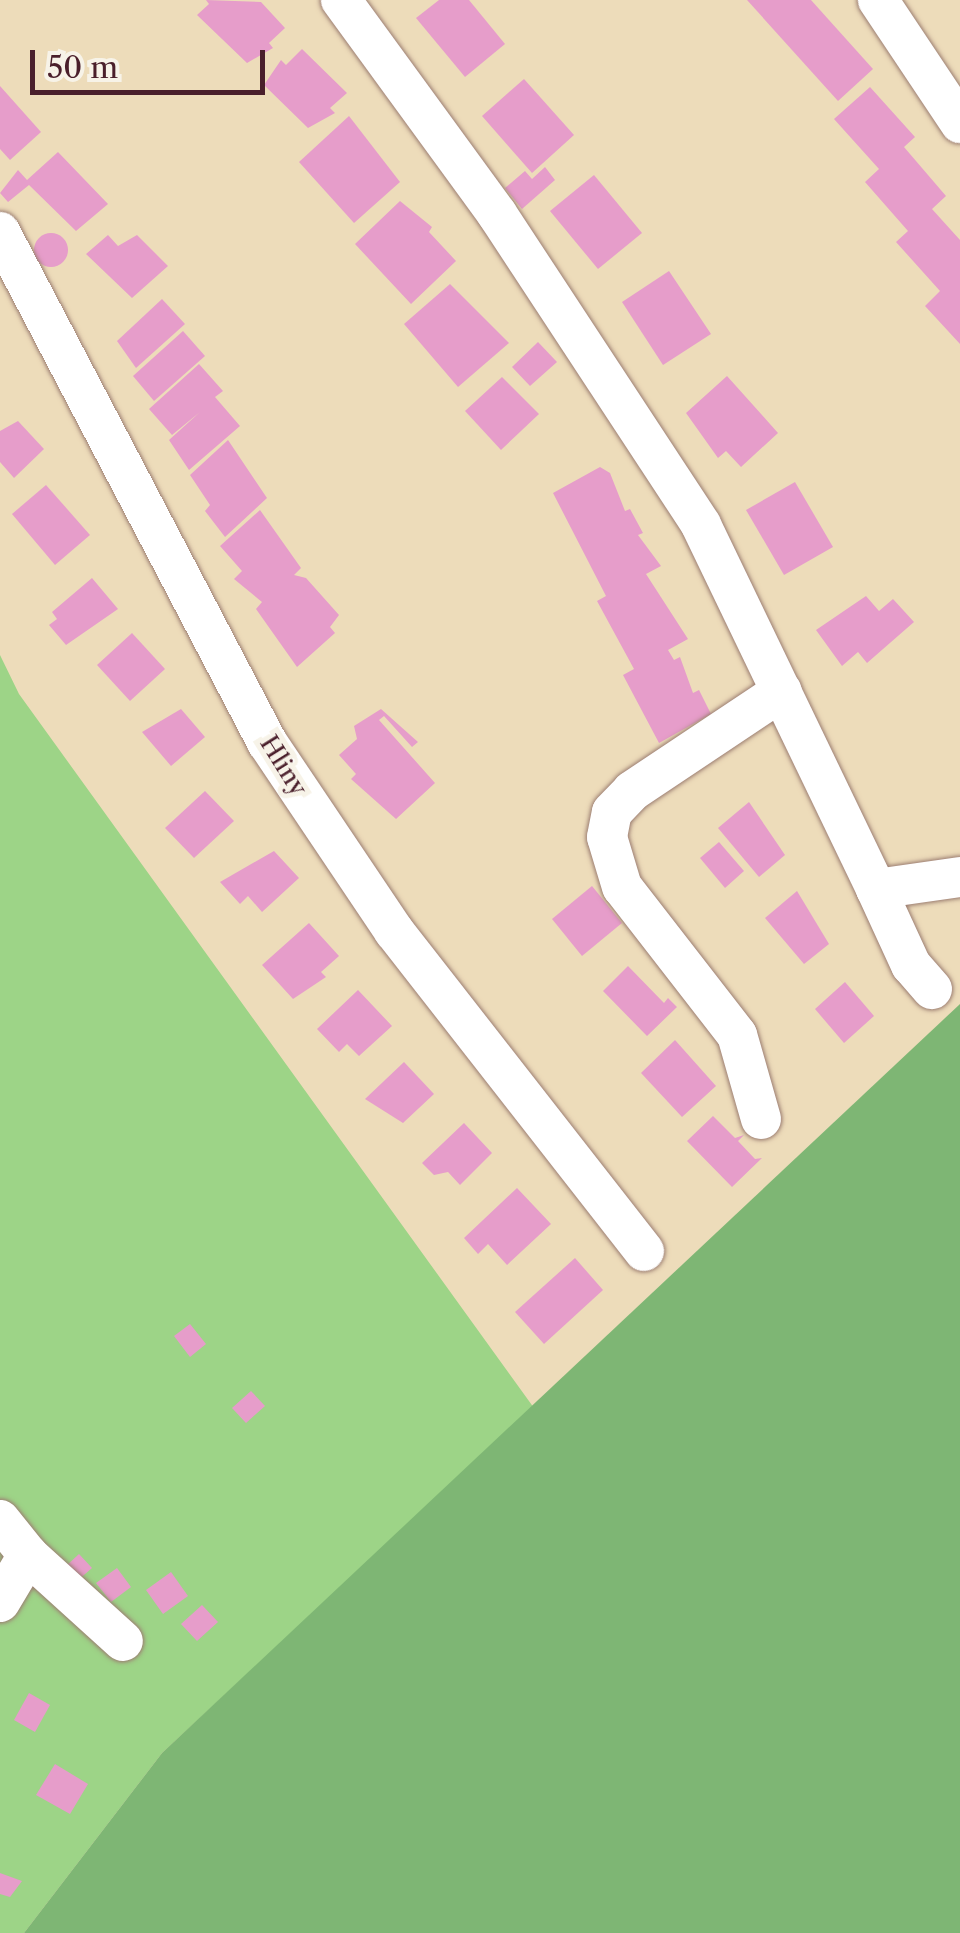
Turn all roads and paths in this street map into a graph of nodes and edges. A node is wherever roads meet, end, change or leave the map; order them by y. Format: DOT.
graph roads {
  1 [pos="340,0"];
  2 [pos="878,0"];
  3 [pos="960,123"];
  4 [pos="0,232"];
  5 [pos="782,690"];
  6 [pos="960,877"];
  7 [pos="876,889"];
  8 [pos="932,989"];
  9 [pos="761,1120"];
  10 [pos="644,1251"];
  11 [pos="0,1520"];
  12 [pos="28,1555"];
  13 [pos="0,1602"];
  14 [pos="123,1641"];
  1 -- 5 [label="street"];
  2 -- 3 [label="street"];
  4 -- 10 [label="street, Hliny"];
  5 -- 7 [label="street"];
  5 -- 9 [label="street"];
  6 -- 7 [label="street"];
  7 -- 8 [label="street"];
  11 -- 12 [label="street"];
  12 -- 13 [label="street"];
  12 -- 14 [label="street"];
}
